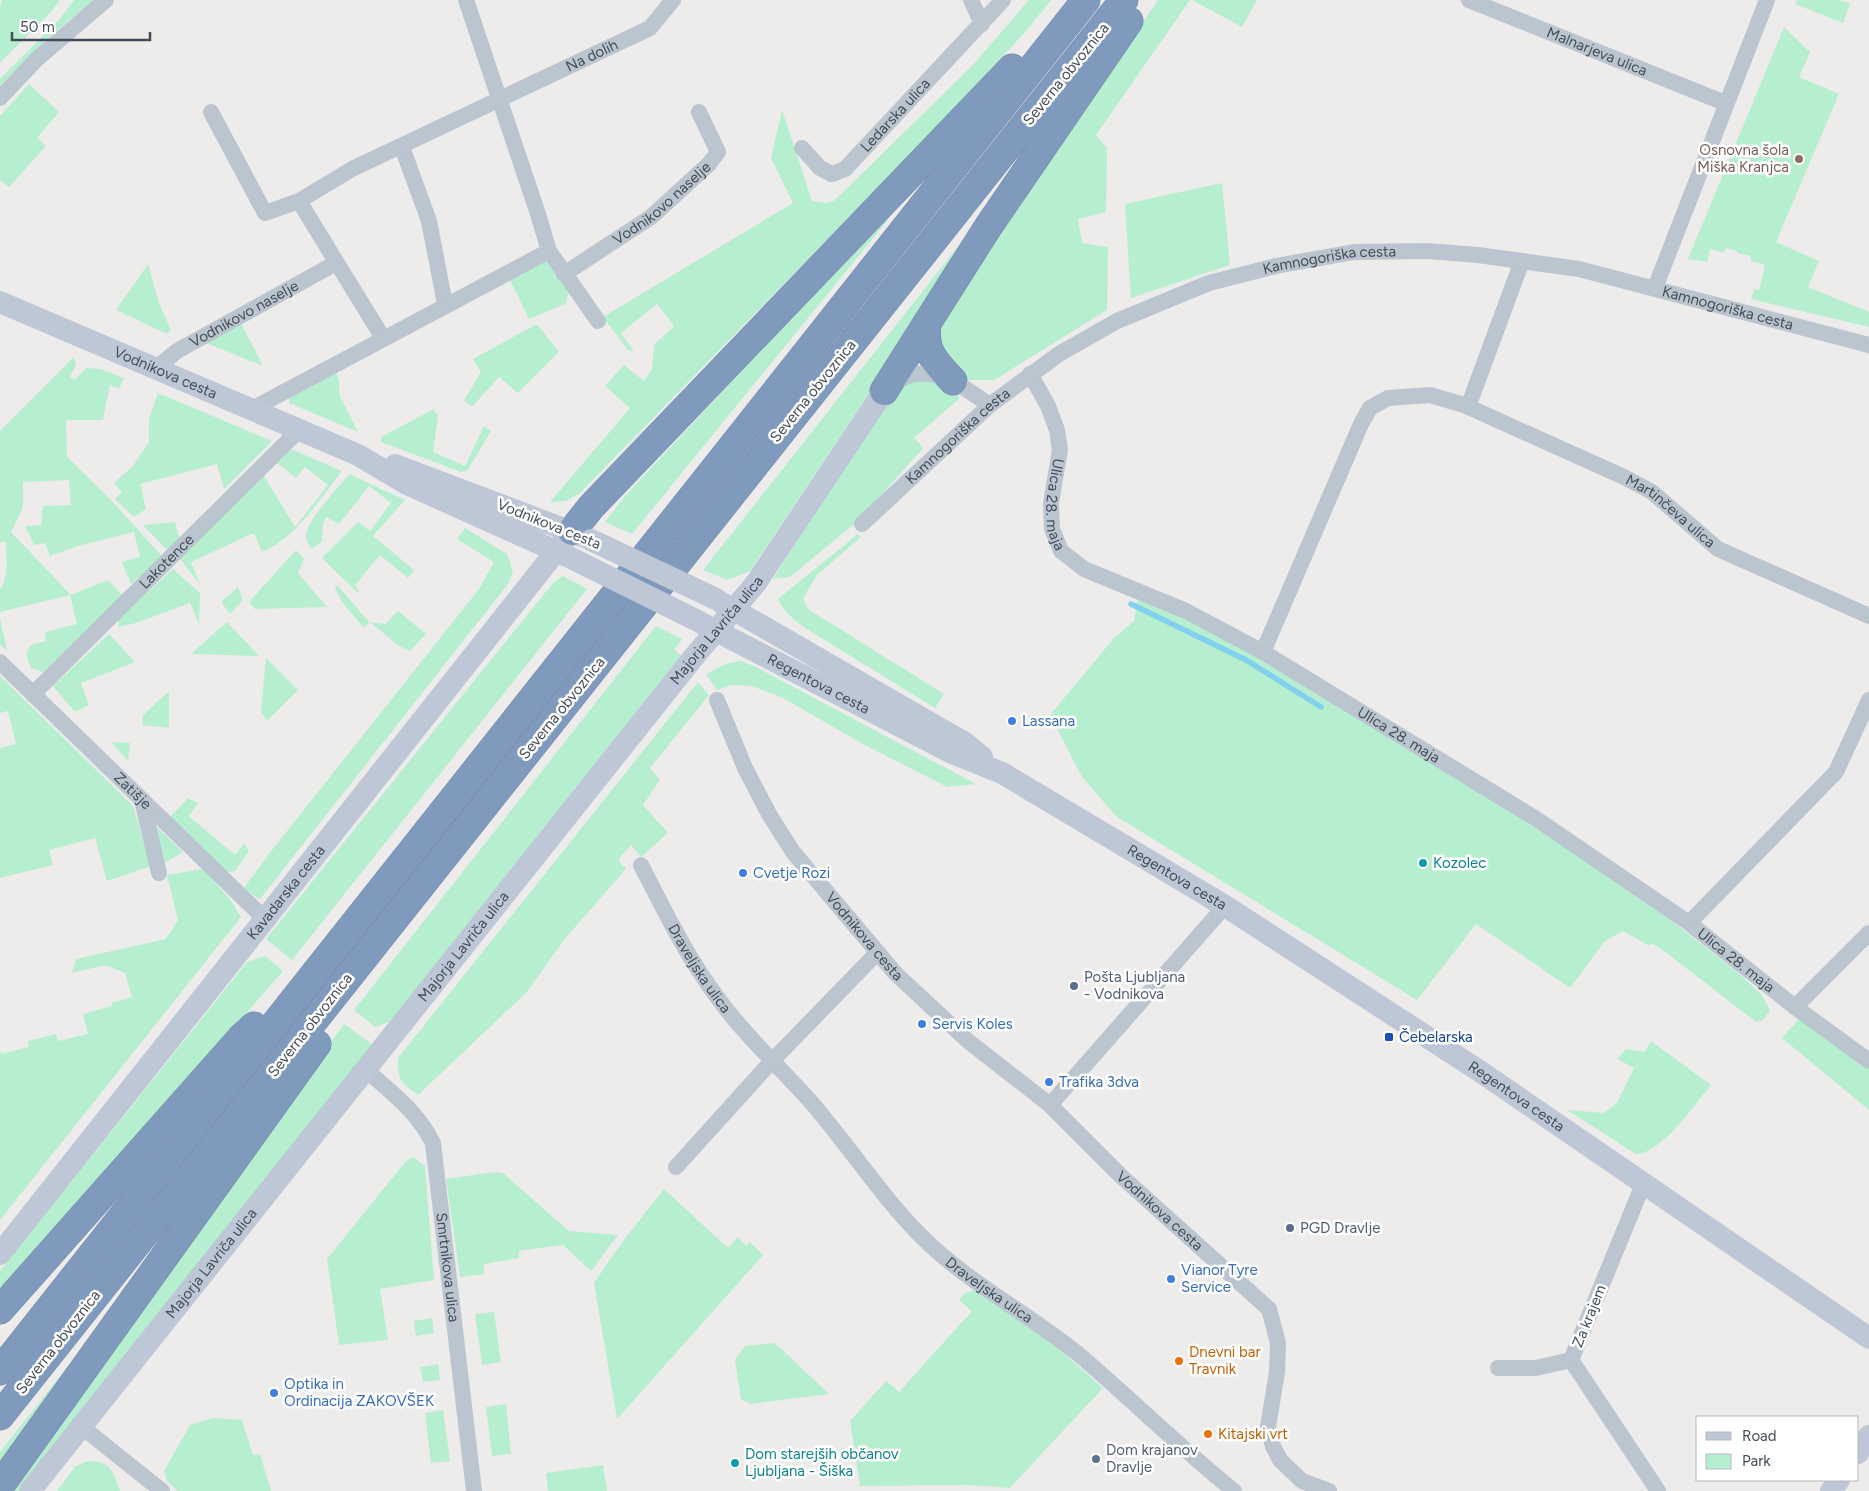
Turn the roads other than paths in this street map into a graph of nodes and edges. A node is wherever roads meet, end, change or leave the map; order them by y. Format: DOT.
graph roads {
  1 [pos="106,0"];
  2 [pos="466,0"];
  3 [pos="673,0"];
  4 [pos="971,0"];
  5 [pos="1004,0"];
  6 [pos="1071,0"];
  7 [pos="1086,0"];
  8 [pos="1124,0"];
  9 [pos="1142,0"];
  10 [pos="1469,0"];
  11 [pos="1767,0"];
  12 [pos="982,24"];
  13 [pos="0,98"];
  14 [pos="500,98"];
  15 [pos="1725,103"];
  16 [pos="211,112"];
  17 [pos="699,112"];
  18 [pos="402,147"];
  19 [pos="802,148"];
  20 [pos="299,201"];
  21 [pos="548,251"];
  22 [pos="1522,261"];
  23 [pos="336,263"];
  24 [pos="564,274"];
  25 [pos="1655,288"];
  26 [pos="0,302"];
  27 [pos="446,304"];
  28 [pos="598,321"];
  29 [pos="927,323"];
  30 [pos="383,338"];
  31 [pos="1869,345"];
  32 [pos="155,369"];
  33 [pos="1030,374"];
  34 [pos="953,381"];
  35 [pos="884,391"];
  36 [pos="990,405"];
  37 [pos="1468,407"];
  38 [pos="250,410"];
  39 [pos="298,430"];
  40 [pos="862,524"];
  41 [pos="574,546"];
  42 [pos="725,604"];
  43 [pos="1869,616"];
  44 [pos="707,626"];
  45 [pos="1263,652"];
  46 [pos="0,662"];
  47 [pos="34,694"];
  48 [pos="717,700"];
  49 [pos="1869,700"];
  50 [pos="1002,774"];
  51 [pos="142,800"];
  52 [pos="641,865"];
  53 [pos="159,873"];
  54 [pos="1225,906"];
  55 [pos="266,920"];
  56 [pos="1688,923"];
  57 [pos="1869,933"];
  58 [pos="381,936"];
  59 [pos="877,953"];
  60 [pos="326,961"];
  61 [pos="1795,1007"];
  62 [pos="1869,1061"];
  63 [pos="771,1062"];
  64 [pos="366,1070"];
  65 [pos="1050,1105"];
  66 [pos="676,1167"];
  67 [pos="1644,1182"];
  68 [pos="0,1254"];
  69 [pos="0,1310"];
  70 [pos="1869,1338"];
  71 [pos="1571,1360"];
  72 [pos="1498,1368"];
  73 [pos="0,1371"];
  74 [pos="0,1416"];
  75 [pos="82,1428"];
  76 [pos="1869,1436"];
  77 [pos="1859,1451"];
  78 [pos="0,1486"];
  79 [pos="1297,1486"];
  80 [pos="30,1491"];
  81 [pos="162,1491"];
  82 [pos="474,1491"];
  83 [pos="1234,1491"];
  84 [pos="1329,1491"];
  85 [pos="1658,1491"];
  1 -- 13 [label="street"];
  2 -- 14 [label="street"];
  3 -- 14 [label="street, Na dolih"];
  4 -- 12 [label="street"];
  5 -- 12 [label="street, Ledarska ulica"];
  6 -- 41 [label="highway"];
  7 -- 60 [label="highway, Severna obvoznica"];
  8 -- 58 [label="highway, Severna obvoznica"];
  9 -- 29 [label="highway"];
  10 -- 15 [label="street, Malnarjeva ulica"];
  11 -- 15 [label="street"];
  12 -- 19 [label="street, Ledarska ulica"];
  14 -- 18 [label="street"];
  14 -- 21 [label="street"];
  15 -- 25 [label="street"];
  16 -- 20 [label="street"];
  17 -- 24 [label="street, Vodnikovo naselje"];
  18 -- 20 [label="street"];
  18 -- 27 [label="street"];
  20 -- 23 [label="street"];
  21 -- 24 [label="street"];
  21 -- 27 [label="street"];
  22 -- 25 [label="street, Kamnogoriška cesta"];
  22 -- 33 [label="street, Kamnogoriška cesta"];
  22 -- 37 [label="street"];
  23 -- 30 [label="street"];
  23 -- 32 [label="street, Vodnikovo naselje"];
  24 -- 28 [label="street"];
  25 -- 31 [label="street, Kamnogoriška cesta"];
  26 -- 32 [label="street, Vodnikova cesta"];
  27 -- 30 [label="street"];
  29 -- 34 [label="highway"];
  29 -- 35 [label="highway"];
  30 -- 38 [label="street"];
  32 -- 38 [label="street, Vodnikova cesta"];
  33 -- 36 [label="street, Kamnogoriška cesta"];
  33 -- 45 [label="street, Ulica 28. maja"];
  34 -- 35 [label="street"];
  34 -- 36 [label="street"];
  35 -- 42 [label="street, Majorja Lavriča ulica"];
  36 -- 40 [label="street, Kamnogoriška cesta"];
  37 -- 43 [label="street, Martinčeva ulica"];
  37 -- 45 [label="street, Martinčeva ulica"];
  38 -- 39 [label="street, Vodnikova cesta"];
  39 -- 41 [label="street, Vodnikova cesta"];
  39 -- 47 [label="street, Lakotence"];
  41 -- 42 [label="street, Vodnikova cesta, bridge"];
  41 -- 44 [label="street, Vodnikova cesta, bridge"];
  41 -- 55 [label="street, Kavadarska cesta"];
  42 -- 44 [label="street, Majorja Lavriča ulica"];
  42 -- 50 [label="street, Regentova cesta"];
  44 -- 50 [label="street, Regentova cesta"];
  44 -- 64 [label="street, Majorja Lavriča ulica"];
  45 -- 56 [label="street, Ulica 28. maja"];
  46 -- 47 [label="street, Zatišje"];
  47 -- 51 [label="street, Zatišje"];
  48 -- 59 [label="street, Vodnikova cesta"];
  49 -- 56 [label="street"];
  50 -- 54 [label="street, Regentova cesta"];
  51 -- 53 [label="street"];
  51 -- 55 [label="street, Zatišje"];
  52 -- 63 [label="street, Draveljska ulica"];
  54 -- 65 [label="street"];
  54 -- 67 [label="street, Regentova cesta"];
  55 -- 68 [label="street, Kavadarska cesta"];
  56 -- 61 [label="street, Ulica 28. maja"];
  57 -- 61 [label="street"];
  58 -- 74 [label="highway, Severna obvoznica"];
  58 -- 78 [label="highway"];
  59 -- 63 [label="street"];
  59 -- 65 [label="street, Vodnikova cesta"];
  60 -- 69 [label="highway"];
  60 -- 73 [label="highway, Severna obvoznica"];
  61 -- 62 [label="street, Ulica 28. maja"];
  63 -- 66 [label="street"];
  63 -- 83 [label="street, Draveljska ulica"];
  64 -- 75 [label="street, Majorja Lavriča ulica"];
  64 -- 82 [label="street, Smrtnikova ulica"];
  65 -- 79 [label="street, Vodnikova cesta"];
  67 -- 70 [label="street, Regentova cesta"];
  67 -- 71 [label="street, Za krajem"];
  71 -- 72 [label="street"];
  71 -- 85 [label="street, Za krajem"];
  75 -- 80 [label="street, Majorja Lavriča ulica"];
  75 -- 81 [label="street"];
  76 -- 77 [label="street"];
  79 -- 84 [label="street, Vodnikova cesta"];
}
